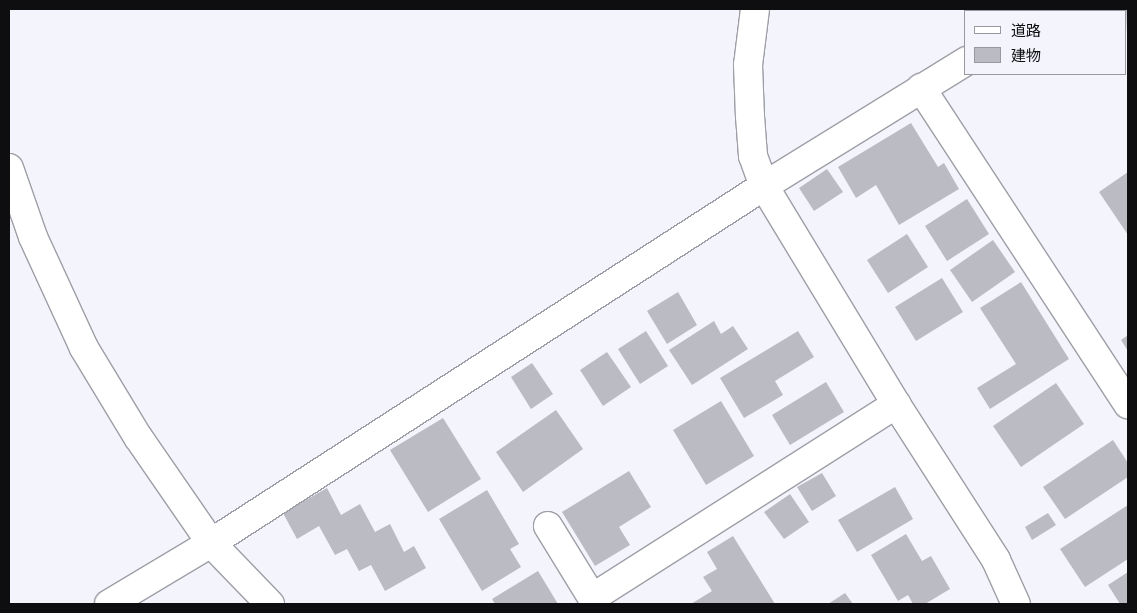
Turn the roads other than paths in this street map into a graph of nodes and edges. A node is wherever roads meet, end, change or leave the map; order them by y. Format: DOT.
graph roads {
  1 [pos="755,9"];
  2 [pos="964,62"];
  3 [pos="921,88"];
  4 [pos="9,168"];
  5 [pos="764,186"];
  6 [pos="896,404"];
  7 [pos="1128,404"];
  8 [pos="548,526"];
  9 [pos="211,543"];
  10 [pos="594,601"];
  11 [pos="1012,602"];
  12 [pos="109,604"];
  13 [pos="270,604"];
  1 -- 5 [label="street"];
  2 -- 3 [label="street"];
  3 -- 5 [label="street"];
  3 -- 7 [label="street"];
  4 -- 9 [label="street"];
  5 -- 6 [label="street"];
  5 -- 9 [label="street"];
  6 -- 10 [label="street"];
  6 -- 11 [label="street"];
  8 -- 10 [label="street"];
  9 -- 12 [label="street"];
  9 -- 13 [label="street"];
}
